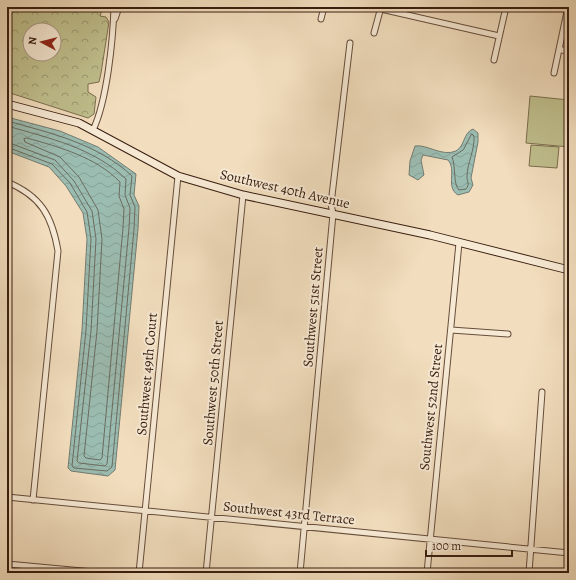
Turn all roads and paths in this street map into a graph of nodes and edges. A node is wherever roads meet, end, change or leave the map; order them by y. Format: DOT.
graph roads {
  1 [pos="114,7"];
  2 [pos="119,7"];
  3 [pos="324,7"];
  4 [pos="506,7"];
  5 [pos="568,7"];
  6 [pos="381,8"];
  7 [pos="321,19"];
  8 [pos="113,26"];
  9 [pos="374,33"];
  10 [pos="499,36"];
  11 [pos="350,43"];
  12 [pos="559,49"];
  13 [pos="569,52"];
  14 [pos="494,60"];
  15 [pos="554,72"];
  16 [pos="7,104"];
  17 [pos="93,130"];
  18 [pos="178,176"];
  19 [pos="7,182"];
  20 [pos="243,194"];
  21 [pos="333,214"];
  22 [pos="459,243"];
  23 [pos="569,270"];
  24 [pos="451,330"];
  25 [pos="508,334"];
  26 [pos="542,392"];
  27 [pos="7,497"];
  28 [pos="33,500"];
  29 [pos="146,510"];
  30 [pos="212,517"];
  31 [pos="305,528"];
  32 [pos="430,539"];
  33 [pos="531,550"];
  34 [pos="569,553"];
  35 [pos="7,564"];
  36 [pos="104,573"];
  37 [pos="140,573"];
  38 [pos="206,573"];
  39 [pos="300,573"];
  40 [pos="427,573"];
  41 [pos="529,573"];
  1 -- 8 [label="street"];
  2 -- 8 [label="street"];
  3 -- 7 [label="street"];
  4 -- 10 [label="street"];
  5 -- 12 [label="street"];
  6 -- 9 [label="street"];
  6 -- 10 [label="street"];
  8 -- 17 [label="street"];
  10 -- 14 [label="street"];
  11 -- 21 [label="street, Southwest 51st Street"];
  12 -- 13 [label="street"];
  12 -- 15 [label="street"];
  16 -- 17 [label="street, Southwest 40th Avenue"];
  17 -- 18 [label="street, Southwest 40th Avenue"];
  18 -- 20 [label="street, Southwest 40th Avenue"];
  18 -- 29 [label="street, Southwest 49th Court"];
  19 -- 28 [label="street"];
  20 -- 21 [label="street, Southwest 40th Avenue"];
  20 -- 30 [label="street, Southwest 50th Street"];
  21 -- 22 [label="street, Southwest 40th Avenue"];
  21 -- 31 [label="street, Southwest 51st Street"];
  22 -- 23 [label="street, Southwest 40th Avenue"];
  22 -- 24 [label="street, Southwest 52nd Street"];
  24 -- 25 [label="street"];
  24 -- 32 [label="street, Southwest 52nd Street"];
  26 -- 33 [label="street"];
  27 -- 28 [label="street, Southwest 43rd Terrace"];
  28 -- 29 [label="street, Southwest 43rd Terrace"];
  29 -- 30 [label="street, Southwest 43rd Terrace"];
  29 -- 37 [label="street, Southwest 49th Court"];
  30 -- 31 [label="street, Southwest 43rd Terrace"];
  30 -- 38 [label="street, Southwest 50th Street"];
  31 -- 32 [label="street, Southwest 43rd Terrace"];
  31 -- 39 [label="street, Southwest 51st Street"];
  32 -- 33 [label="street, Southwest 43rd Terrace"];
  32 -- 40 [label="street, Southwest 52nd Street"];
  33 -- 34 [label="street, Southwest 43rd Terrace"];
  33 -- 41 [label="street"];
  35 -- 36 [label="street"];
}
